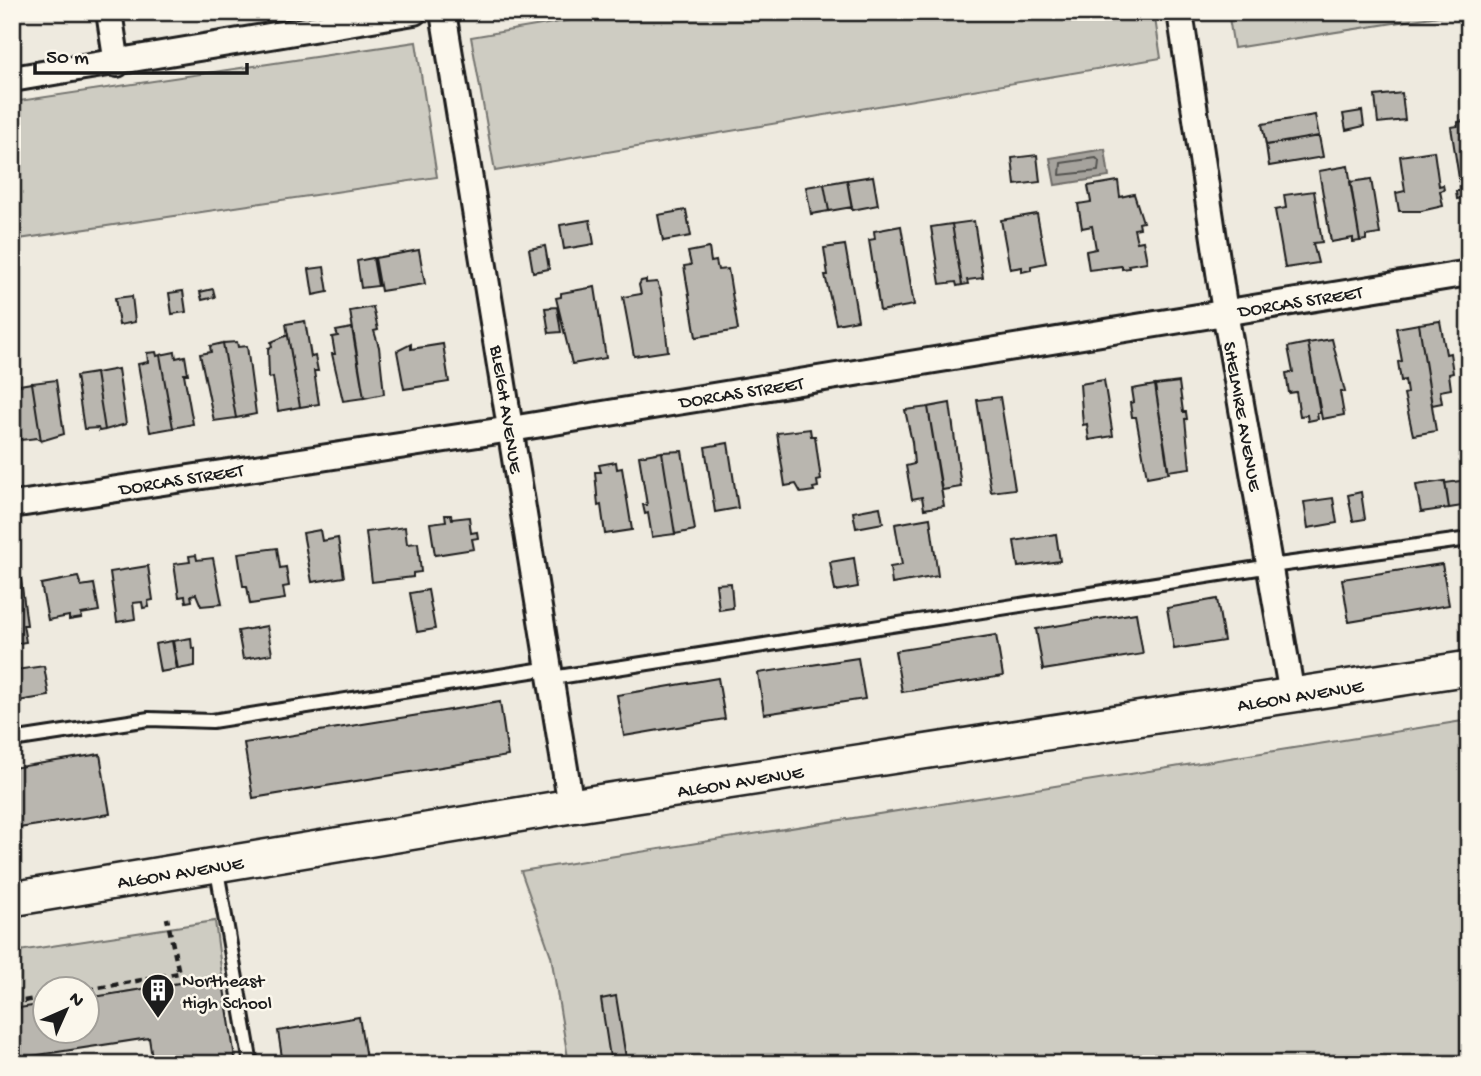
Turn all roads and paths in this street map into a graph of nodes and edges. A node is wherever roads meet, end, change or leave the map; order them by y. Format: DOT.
graph roads {
  1 [pos="109,12"];
  2 [pos="414,12"];
  3 [pos="443,12"];
  4 [pos="1180,12"];
  5 [pos="117,64"];
  6 [pos="12,79"];
  7 [pos="1469,273"];
  8 [pos="1225,312"];
  9 [pos="511,429"];
  10 [pos="12,505"];
  11 [pos="1469,539"];
  12 [pos="1271,566"];
  13 [pos="1469,668"];
  14 [pos="551,673"];
  15 [pos="1292,695"];
  16 [pos="12,740"];
  17 [pos="571,806"];
  18 [pos="216,865"];
  19 [pos="12,899"];
  20 [pos="167,918"];
  21 [pos="102,987"];
  22 [pos="32,999"];
  23 [pos="12,1003"];
  24 [pos="251,1064"];
  1 -- 5 [label="street"];
  2 -- 5 [label="street"];
  3 -- 9 [label="street, BLEIGH AVENUE"];
  4 -- 8 [label="street, SHELMIRE AVENUE"];
  5 -- 6 [label="street"];
  7 -- 8 [label="street, DORCAS STREET"];
  8 -- 9 [label="street, DORCAS STREET"];
  8 -- 12 [label="street, SHELMIRE AVENUE"];
  9 -- 10 [label="street, DORCAS STREET"];
  9 -- 14 [label="street, BLEIGH AVENUE"];
  11 -- 12 [label="lane"];
  12 -- 14 [label="lane"];
  12 -- 15 [label="street, SHELMIRE AVENUE"];
  13 -- 15 [label="street, ALGON AVENUE"];
  14 -- 16 [label="lane"];
  14 -- 17 [label="street, BLEIGH AVENUE"];
  15 -- 17 [label="street, ALGON AVENUE"];
  17 -- 18 [label="street, ALGON AVENUE"];
  18 -- 19 [label="street, ALGON AVENUE"];
  18 -- 24 [label="lane"];
  20 -- 21 [label="path"];
  22 -- 23 [label="path"];
}
